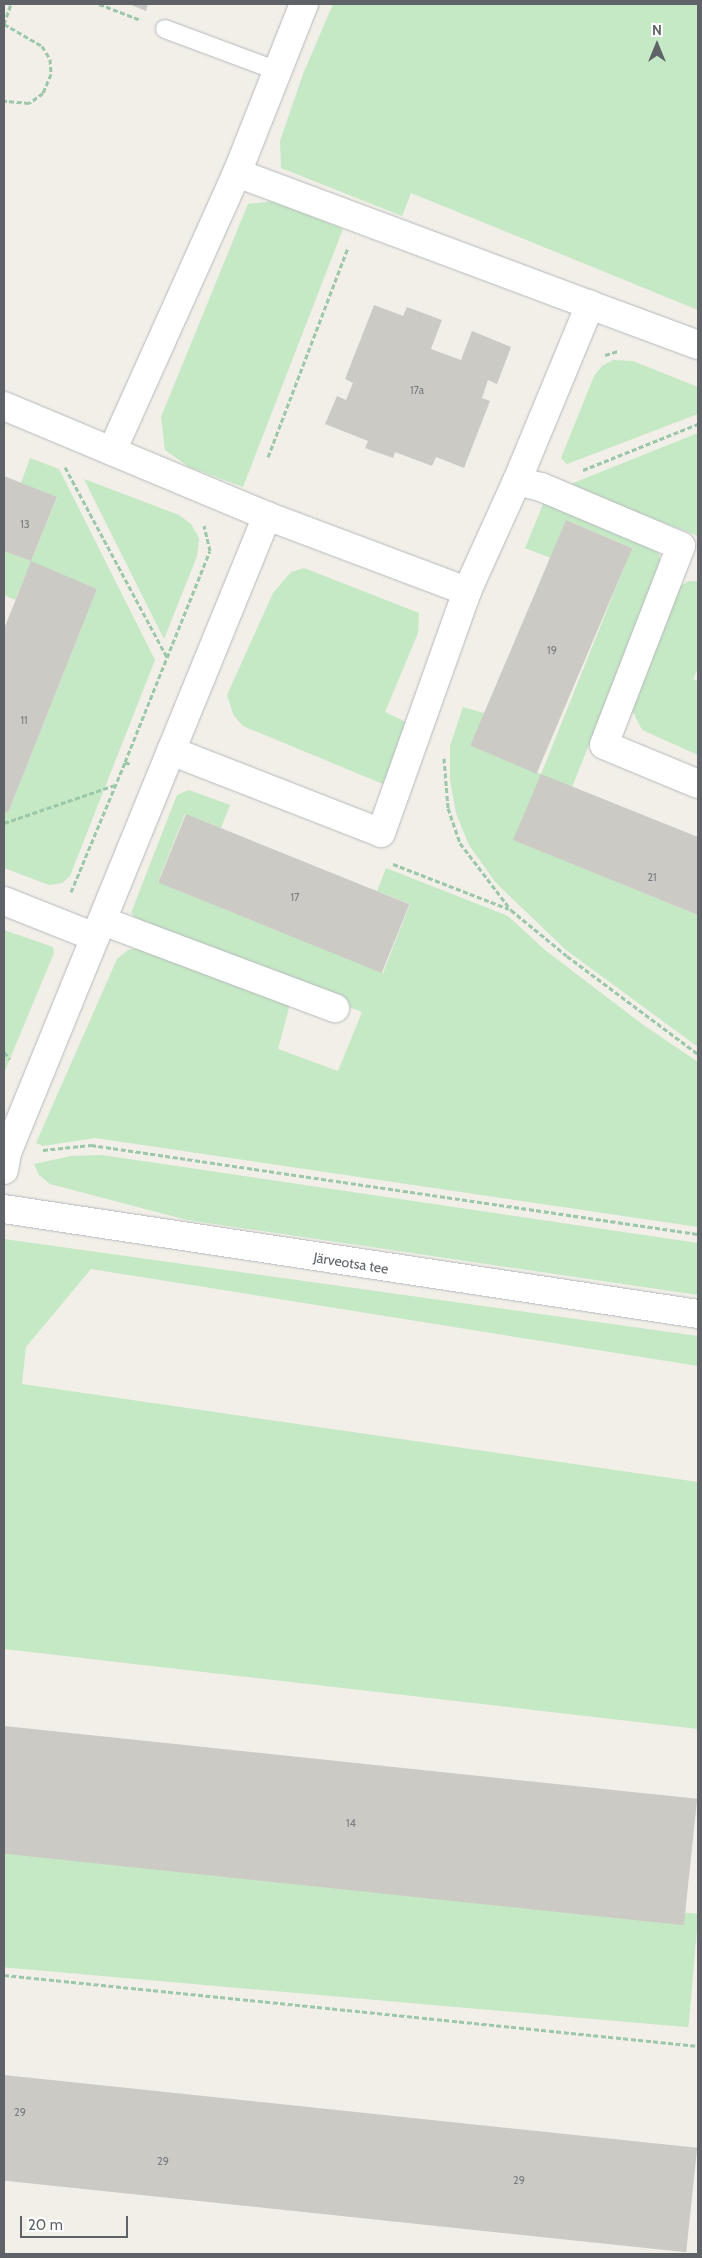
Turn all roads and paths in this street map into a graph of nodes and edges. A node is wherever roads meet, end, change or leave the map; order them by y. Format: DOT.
graph roads {
  1 [pos="11,4"];
  2 [pos="99,4"];
  3 [pos="304,4"];
  4 [pos="4,24"];
  5 [pos="165,29"];
  6 [pos="278,71"];
  7 [pos="4,101"];
  8 [pos="237,173"];
  9 [pos="359,219"];
  10 [pos="590,305"];
  11 [pos="698,345"];
  12 [pos="622,350"];
  13 [pos="599,357"];
  14 [pos="4,406"];
  15 [pos="698,424"];
  16 [pos="112,450"];
  17 [pos="268,457"];
  18 [pos="71,465"];
  19 [pos="529,484"];
  20 [pos="267,516"];
  21 [pos="203,524"];
  22 [pos="690,549"];
  23 [pos="467,591"];
  24 [pos="167,657"];
  25 [pos="443,751"];
  26 [pos="125,762"];
  27 [pos="167,763"];
  28 [pos="698,784"];
  29 [pos="116,785"];
  30 [pos="4,823"];
  31 [pos="392,864"];
  32 [pos="4,901"];
  33 [pos="511,910"];
  34 [pos="62,924"];
  35 [pos="99,929"];
  36 [pos="335,1008"];
  37 [pos="698,1054"];
  38 [pos="5,1162"];
  39 [pos="4,1209"];
  40 [pos="698,1234"];
  41 [pos="698,1314"];
  42 [pos="4,1975"];
  43 [pos="698,2046"];
  1 -- 4 [label="path"];
  2 -- 5 [label="path"];
  3 -- 6 [label="street"];
  4 -- 7 [label="path"];
  5 -- 6 [label="lane"];
  6 -- 8 [label="street"];
  8 -- 9 [label="street"];
  8 -- 16 [label="street"];
  9 -- 10 [label="street"];
  9 -- 17 [label="path"];
  10 -- 11 [label="street"];
  10 -- 19 [label="street"];
  12 -- 13 [label="path"];
  14 -- 16 [label="street"];
  15 -- 19 [label="path"];
  16 -- 20 [label="street"];
  18 -- 24 [label="path"];
  19 -- 22 [label="street"];
  19 -- 23 [label="street"];
  20 -- 23 [label="street"];
  20 -- 27 [label="street"];
  21 -- 24 [label="path"];
  22 -- 28 [label="street"];
  23 -- 27 [label="street"];
  24 -- 26 [label="path"];
  25 -- 33 [label="path"];
  26 -- 27 [label="path"];
  26 -- 29 [label="path"];
  27 -- 35 [label="street"];
  29 -- 30 [label="path"];
  29 -- 34 [label="path"];
  31 -- 33 [label="path"];
  32 -- 34 [label="street"];
  33 -- 37 [label="path"];
  34 -- 35 [label="street"];
  35 -- 36 [label="street"];
  35 -- 38 [label="street"];
  38 -- 40 [label="path"];
  39 -- 41 [label="street, Järveotsa tee"];
  42 -- 43 [label="path"];
}
